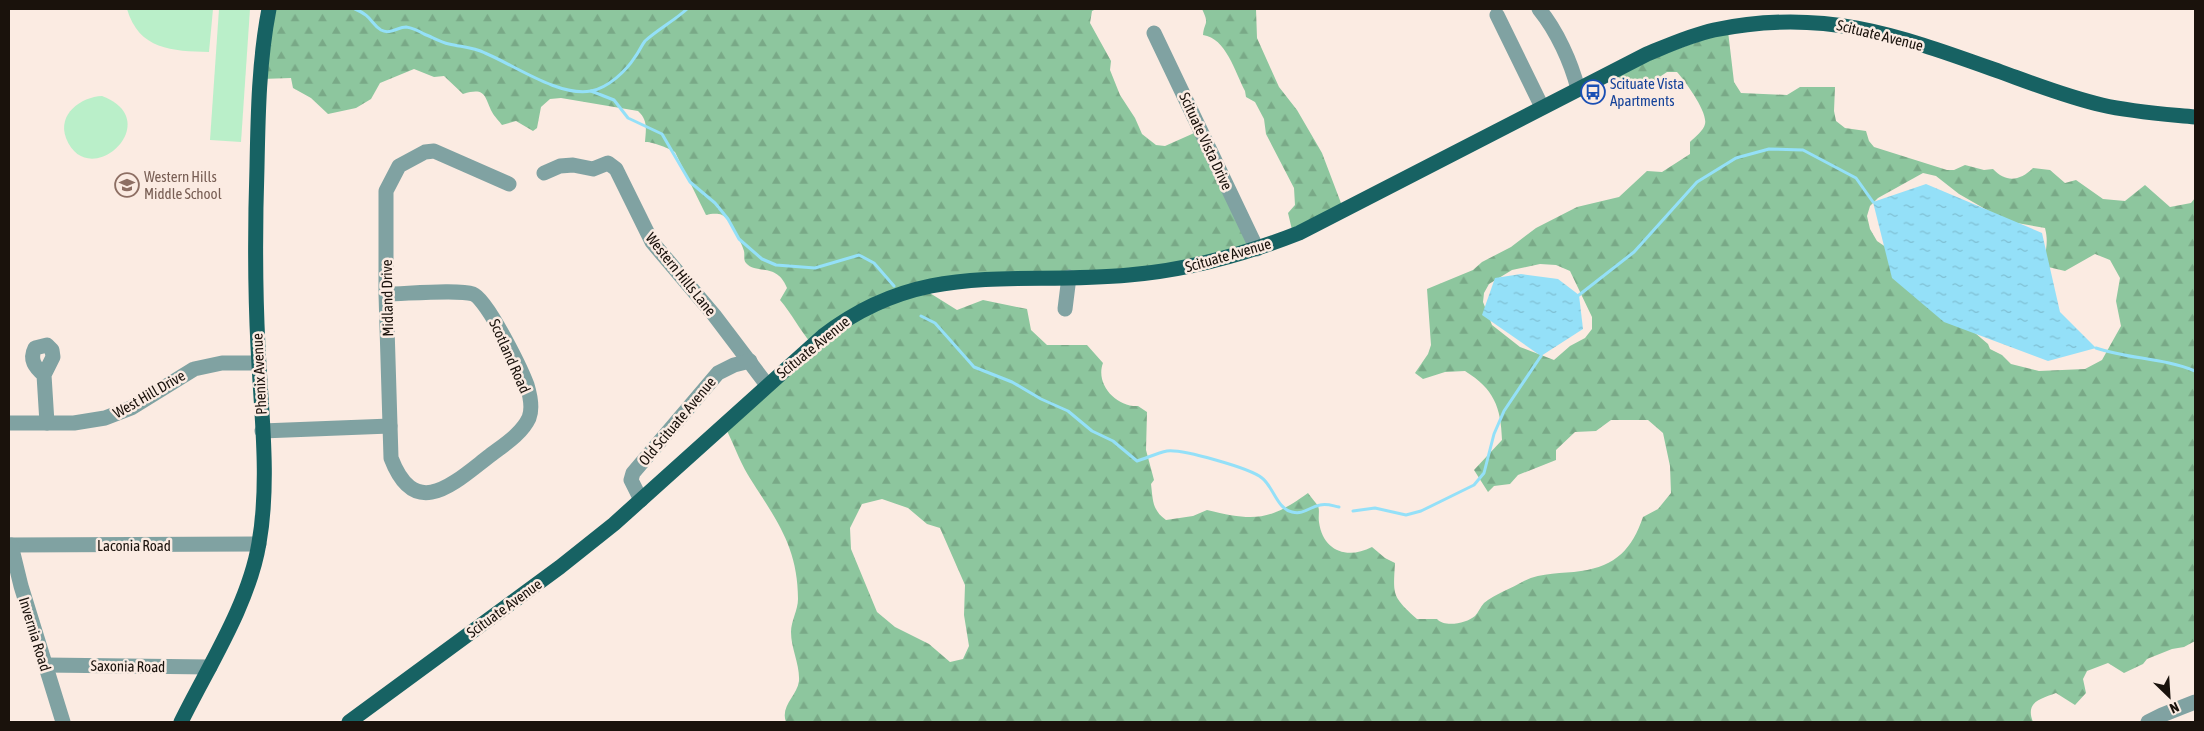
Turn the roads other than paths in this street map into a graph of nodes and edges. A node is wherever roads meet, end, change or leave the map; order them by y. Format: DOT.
graph roads {
  1 [pos="269,9"];
  2 [pos="1539,9"];
  3 [pos="1497,15"];
  4 [pos="1154,33"];
  5 [pos="1578,89"];
  6 [pos="1542,107"];
  7 [pos="2195,117"];
  8 [pos="544,173"];
  9 [pos="509,184"];
  10 [pos="1257,249"];
  11 [pos="1069,277"];
  12 [pos="386,294"];
  13 [pos="1065,309"];
  14 [pos="750,361"];
  15 [pos="259,364"];
  16 [pos="44,375"];
  17 [pos="768,385"];
  18 [pos="9,423"];
  19 [pos="47,423"];
  20 [pos="390,426"];
  21 [pos="262,431"];
  22 [pos="642,500"];
  23 [pos="259,544"];
  24 [pos="10,545"];
  25 [pos="45,665"];
  26 [pos="210,667"];
  27 [pos="2195,702"];
  28 [pos="63,722"];
  29 [pos="181,722"];
  30 [pos="349,722"];
  31 [pos="2148,722"];
  1 -- 15 [label="main road, Phenix Avenue"];
  2 -- 5 [label="street"];
  3 -- 6 [label="street"];
  4 -- 10 [label="street, Scituate Vista Drive"];
  5 -- 6 [label="main road, Scituate Avenue"];
  5 -- 7 [label="main road, Scituate Avenue"];
  6 -- 10 [label="main road, Scituate Avenue"];
  8 -- 14 [label="street, Western Hills Lane"];
  9 -- 12 [label="street, Midland Drive"];
  10 -- 11 [label="main road, Scituate Avenue"];
  11 -- 13 [label="street"];
  11 -- 17 [label="main road, Scituate Avenue"];
  12 -- 20 [label="street, Midland Drive"];
  12 -- 20 [label="street, Scotland Road"];
  14 -- 17 [label="street, Western Hills Lane"];
  14 -- 22 [label="street, Old Scituate Avenue"];
  15 -- 19 [label="street, West Hill Drive"];
  15 -- 21 [label="main road, Phenix Avenue"];
  16 -- 19 [label="street"];
  17 -- 22 [label="main road, Scituate Avenue"];
  18 -- 19 [label="street, West Hill Drive"];
  20 -- 21 [label="street"];
  21 -- 23 [label="main road, Phenix Avenue"];
  22 -- 30 [label="main road, Scituate Avenue"];
  23 -- 24 [label="street, Laconia Road"];
  23 -- 26 [label="main road, Phenix Avenue"];
  24 -- 25 [label="street, Invernia Road"];
  25 -- 26 [label="street, Saxonia Road"];
  25 -- 28 [label="street, Invernia Road"];
  26 -- 29 [label="main road, Phenix Avenue"];
  27 -- 31 [label="street"];
}
